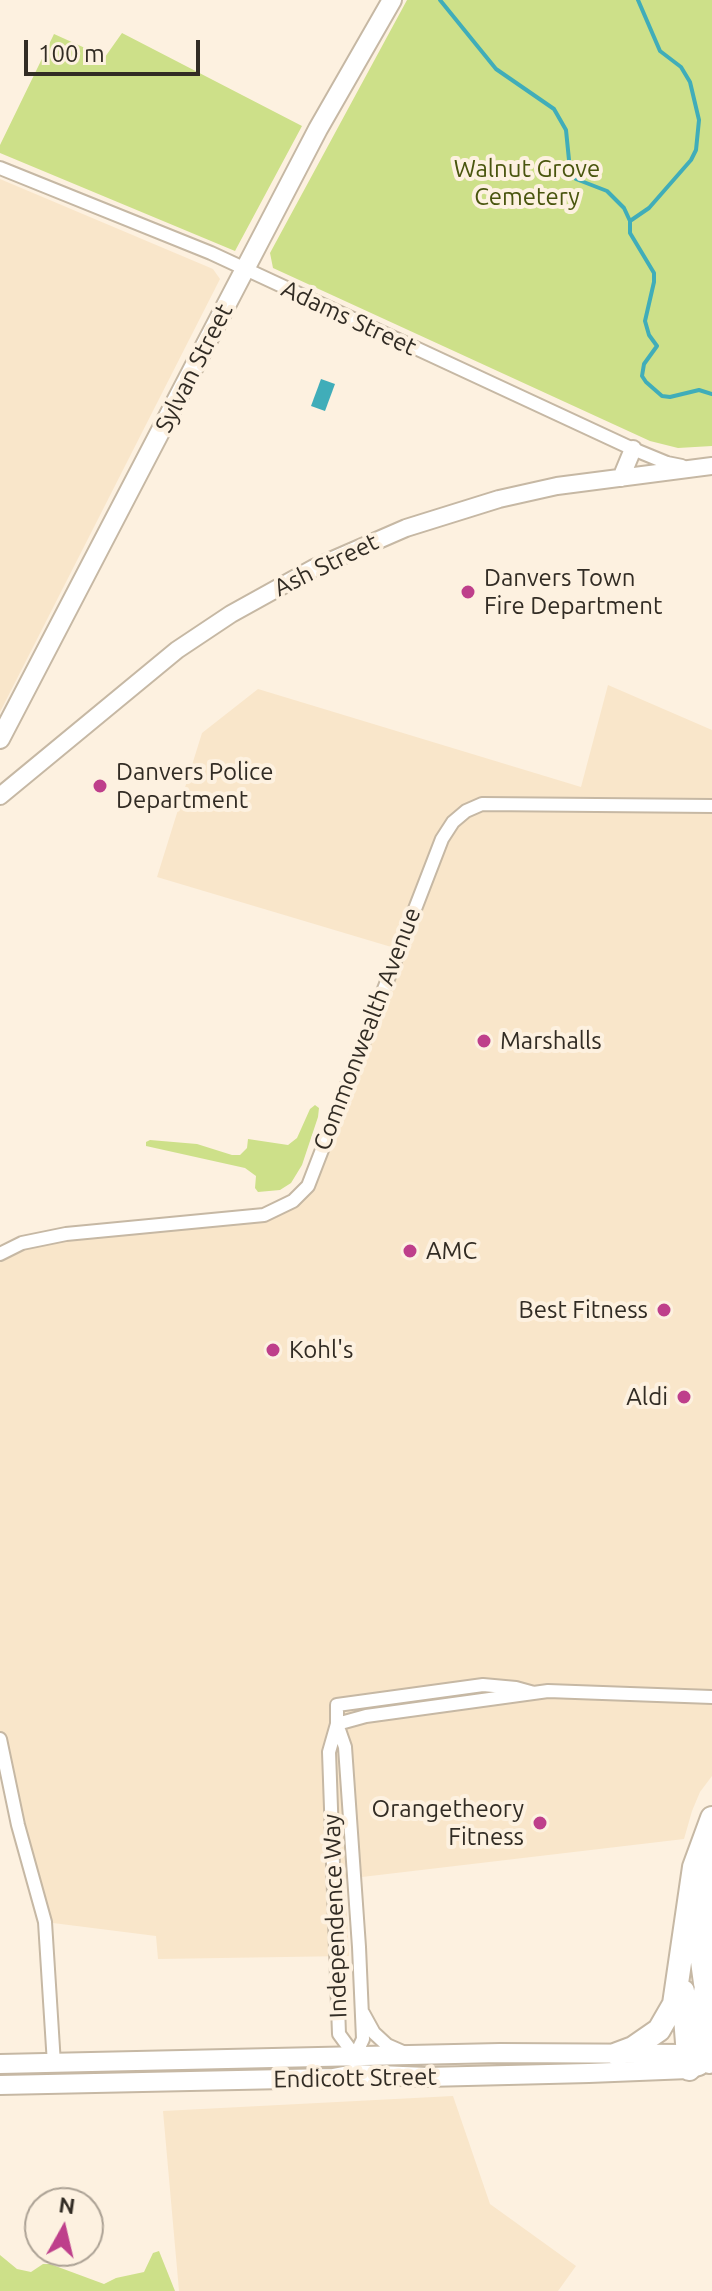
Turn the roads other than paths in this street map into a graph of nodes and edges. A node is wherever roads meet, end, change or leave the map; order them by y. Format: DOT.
graph roads {
  1 [pos="392,0"];
  2 [pos="0,168"];
  3 [pos="245,269"];
  4 [pos="633,449"];
  5 [pos="705,466"];
  6 [pos="621,478"];
  7 [pos="0,739"];
  8 [pos="0,796"];
  9 [pos="712,806"];
  10 [pos="0,1254"];
  11 [pos="534,1693"];
  12 [pos="712,1697"];
  13 [pos="337,1724"];
  14 [pos="0,1739"];
  15 [pos="712,1818"];
  16 [pos="712,1859"];
  17 [pos="681,1966"];
  18 [pos="708,1994"];
  19 [pos="362,2010"];
  20 [pos="409,2054"];
  21 [pos="617,2054"];
  22 [pos="700,2062"];
  23 [pos="0,2064"];
  24 [pos="54,2064"];
  25 [pos="354,2065"];
  26 [pos="55,2084"];
  27 [pos="0,2085"];
  1 -- 3 [label="main road, Sylvan Street"];
  2 -- 3 [label="street, Adams Street"];
  3 -- 4 [label="street, Adams Street"];
  3 -- 7 [label="main road, Sylvan Street"];
  4 -- 5 [label="street, Adams Street"];
  4 -- 6 [label="street"];
  5 -- 6 [label="street, Ash Street"];
  6 -- 8 [label="street, Ash Street"];
  9 -- 10 [label="street, Commonwealth Avenue"];
  11 -- 12 [label="street, Independence Way"];
  11 -- 13 [label="street, Independence Way"];
  11 -- 13 [label="street, Independence Way"];
  13 -- 19 [label="street, Independence Way"];
  13 -- 25 [label="street, Independence Way"];
  14 -- 24 [label="street"];
  15 -- 17 [label="highway"];
  16 -- 18 [label="highway"];
  17 -- 21 [label="highway"];
  17 -- 22 [label="highway"];
  18 -- 22 [label="highway"];
  19 -- 20 [label="street, Independence Way"];
  19 -- 25 [label="street, Independence Way"];
  20 -- 21 [label="main road, Endicott Street"];
  20 -- 25 [label="main road, Endicott Street"];
  21 -- 22 [label="main road, Endicott Street"];
  22 -- 25 [label="main road, Endicott Street"];
  23 -- 24 [label="main road, Endicott Street"];
  24 -- 25 [label="main road, Endicott Street"];
  24 -- 26 [label="main road"];
  25 -- 26 [label="main road, Endicott Street"];
  26 -- 27 [label="main road, Endicott Street"];
}
